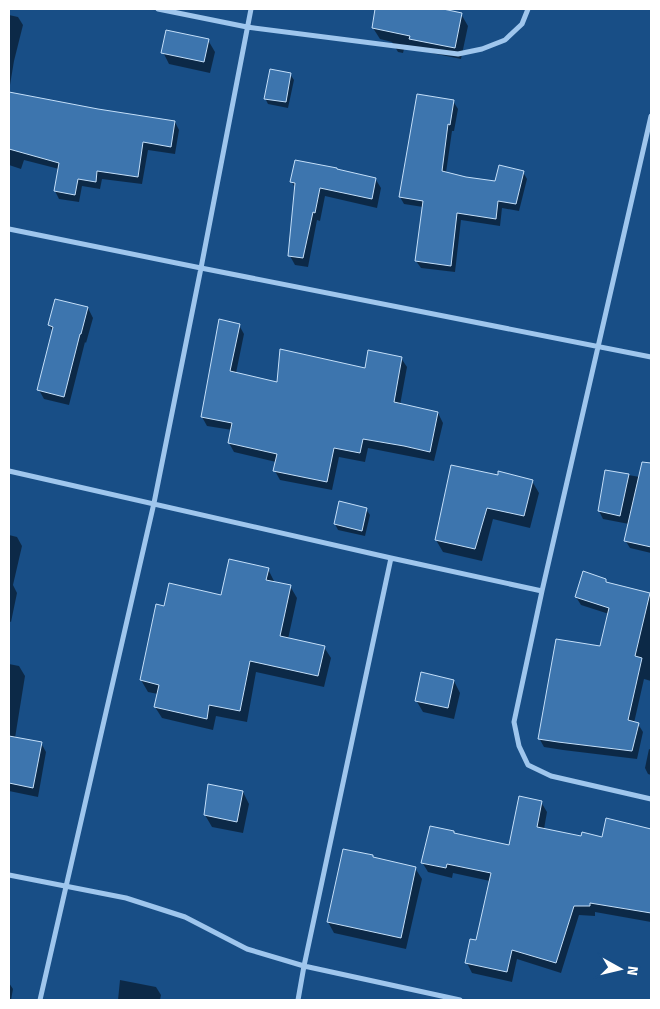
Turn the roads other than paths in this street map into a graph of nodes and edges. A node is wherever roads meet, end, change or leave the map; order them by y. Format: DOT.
graph roads {
  1 [pos="158,9"];
  2 [pos="251,9"];
  3 [pos="528,9"];
  4 [pos="247,28"];
  5 [pos="651,116"];
  6 [pos="9,229"];
  7 [pos="201,268"];
  8 [pos="598,347"];
  9 [pos="651,357"];
  10 [pos="9,471"];
  11 [pos="154,503"];
  12 [pos="391,558"];
  13 [pos="542,591"];
  14 [pos="651,799"];
  15 [pos="9,875"];
  16 [pos="67,886"];
  17 [pos="304,966"];
  18 [pos="40,1000"];
  19 [pos="298,1000"];
  20 [pos="460,1000"];
  1 -- 4 [label="street"];
  2 -- 4 [label="street"];
  3 -- 4 [label="street"];
  4 -- 7 [label="street"];
  5 -- 8 [label="street"];
  6 -- 7 [label="street"];
  7 -- 8 [label="street"];
  7 -- 11 [label="street"];
  8 -- 9 [label="street"];
  8 -- 13 [label="street"];
  10 -- 11 [label="street"];
  11 -- 12 [label="street"];
  11 -- 16 [label="street"];
  12 -- 13 [label="street"];
  12 -- 17 [label="street"];
  13 -- 14 [label="street"];
  15 -- 16 [label="street"];
  16 -- 17 [label="street"];
  16 -- 18 [label="street"];
  17 -- 19 [label="street"];
  17 -- 20 [label="street"];
}
